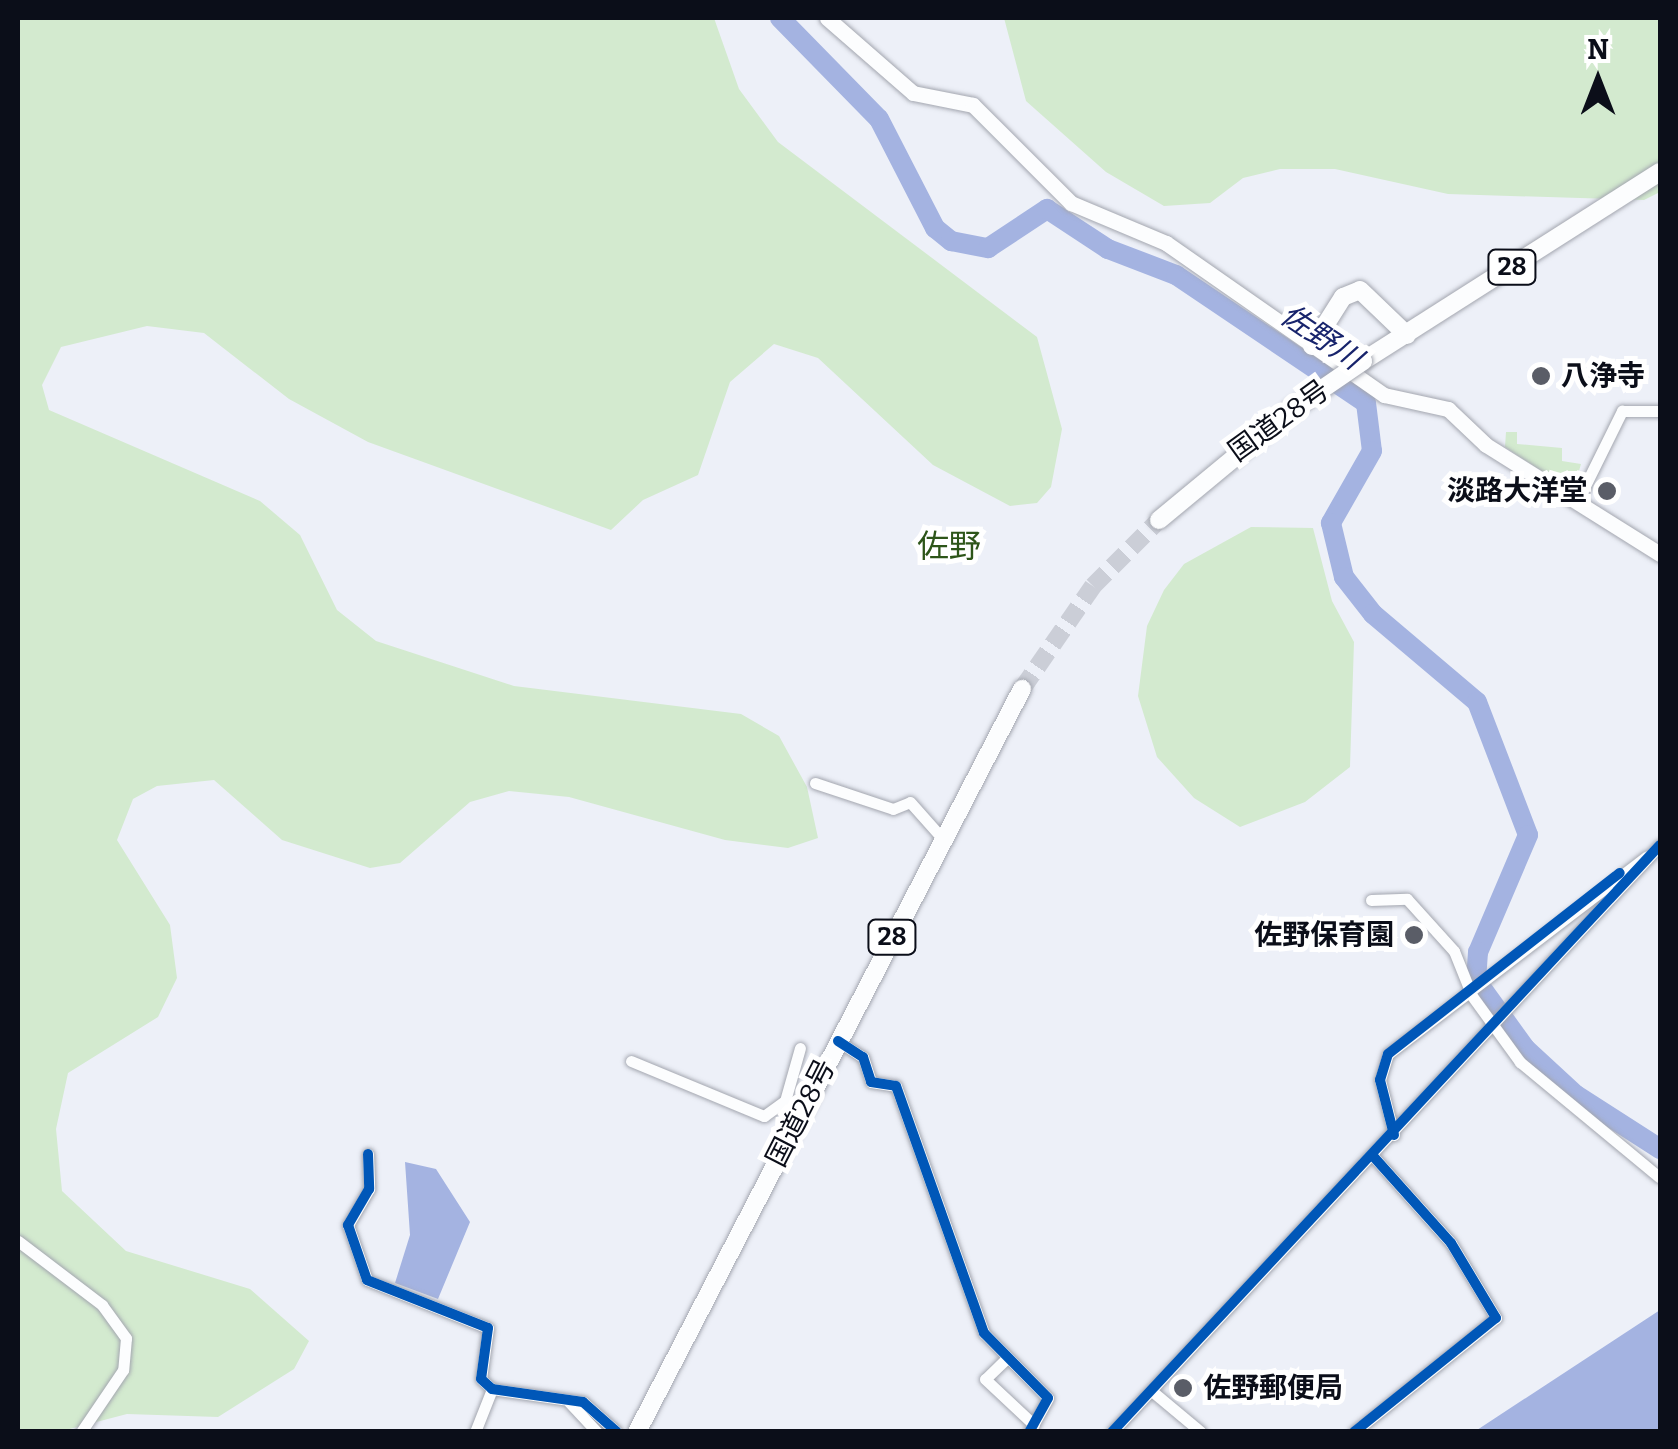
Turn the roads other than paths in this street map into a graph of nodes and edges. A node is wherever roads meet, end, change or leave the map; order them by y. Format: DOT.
graph roads {
  1 [pos="828,18"];
  2 [pos="1660,172"];
  3 [pos="1407,336"];
  4 [pos="1312,346"];
  5 [pos="1660,411"];
  6 [pos="1577,502"];
  7 [pos="1159,520"];
  8 [pos="1660,554"];
  9 [pos="1022,689"];
  10 [pos="815,784"];
  11 [pos="942,838"];
  12 [pos="1657,849"];
  13 [pos="1372,900"];
  14 [pos="1473,995"];
  15 [pos="1494,1027"];
  16 [pos="838,1041"];
  17 [pos="800,1048"];
  18 [pos="631,1060"];
  19 [pos="1394,1134"];
  20 [pos="368,1154"];
  21 [pos="1373,1156"];
  22 [pos="1658,1177"];
  23 [pos="18,1241"];
  24 [pos="1007,1358"];
  25 [pos="492,1389"];
  26 [pos="1152,1392"];
  27 [pos="568,1402"];
  28 [pos="1032,1428"];
  29 [pos="82,1432"];
  30 [pos="475,1432"];
  31 [pos="597,1432"];
  32 [pos="617,1432"];
  33 [pos="637,1432"];
  34 [pos="1112,1432"];
  35 [pos="1201,1432"];
  36 [pos="1354,1432"];
  1 -- 4 [label="main road"];
  2 -- 3 [label="highway, 国道28号 / 28"];
  3 -- 4 [label="highway"];
  3 -- 7 [label="highway, 国道28号 / 28, bridge"];
  4 -- 6 [label="main road"];
  5 -- 6 [label="street"];
  6 -- 8 [label="main road"];
  9 -- 11 [label="highway, 国道28号 / 28"];
  10 -- 11 [label="street"];
  11 -- 16 [label="highway, 国道28号 / 28"];
  12 -- 14 [label="street"];
  12 -- 15 [label="street"];
  13 -- 14 [label="street"];
  14 -- 15 [label="street"];
  14 -- 19 [label="street"];
  15 -- 19 [label="street"];
  15 -- 22 [label="street"];
  16 -- 24 [label="street"];
  16 -- 33 [label="highway, 国道28号 / 28"];
  17 -- 18 [label="street"];
  19 -- 21 [label="street"];
  20 -- 25 [label="street"];
  21 -- 26 [label="street"];
  21 -- 36 [label="street"];
  23 -- 29 [label="street"];
  24 -- 28 [label="street"];
  24 -- 28 [label="street"];
  25 -- 27 [label="street"];
  25 -- 30 [label="street"];
  26 -- 34 [label="street"];
  26 -- 35 [label="street"];
  27 -- 31 [label="street"];
  27 -- 32 [label="street"];
}
